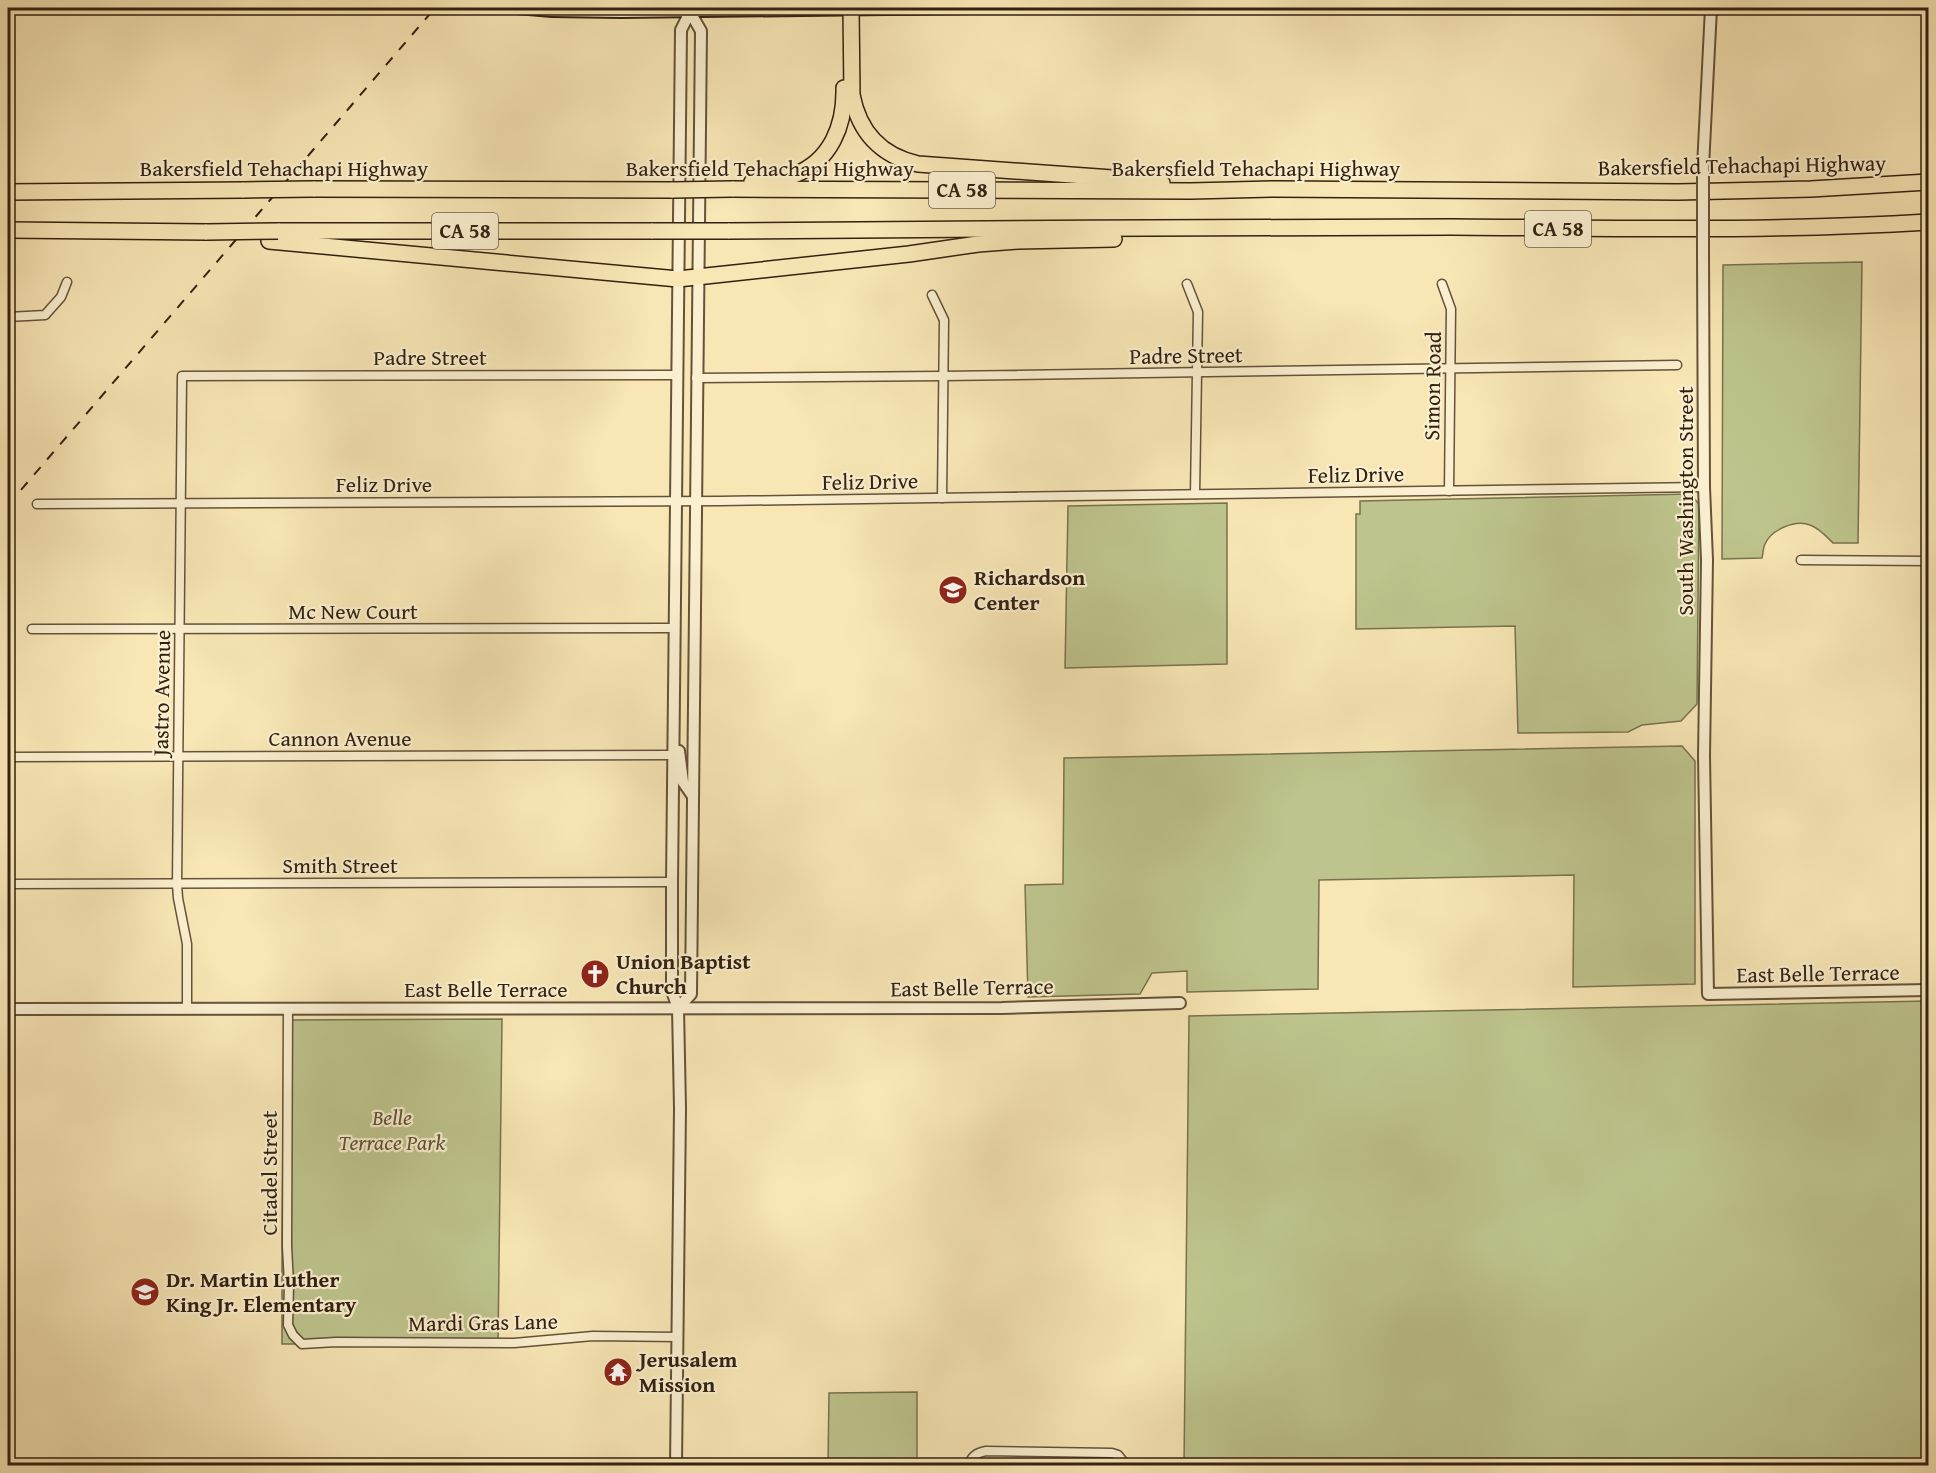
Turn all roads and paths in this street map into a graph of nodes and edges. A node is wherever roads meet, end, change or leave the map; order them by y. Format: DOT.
graph roads {
  1 [pos="517,8"];
  2 [pos="971,8"];
  3 [pos="1711,8"];
  4 [pos="846,9"];
  5 [pos="690,10"];
  6 [pos="1929,183"];
  7 [pos="732,187"];
  8 [pos="1191,191"];
  9 [pos="8,192"];
  10 [pos="1929,222"];
  11 [pos="1186,228"];
  12 [pos="8,230"];
  13 [pos="274,236"];
  14 [pos="697,278"];
  15 [pos="678,279"];
  16 [pos="67,282"];
  17 [pos="1187,284"];
  18 [pos="1442,284"];
  19 [pos="932,295"];
  20 [pos="8,318"];
  21 [pos="1677,365"];
  22 [pos="1451,369"];
  23 [pos="1197,372"];
  24 [pos="678,375"];
  25 [pos="182,376"];
  26 [pos="943,376"];
  27 [pos="696,378"];
  28 [pos="1704,487"];
  29 [pos="1449,491"];
  30 [pos="1195,494"];
  31 [pos="942,498"];
  32 [pos="676,501"];
  33 [pos="695,501"];
  34 [pos="180,503"];
  35 [pos="37,504"];
  36 [pos="1801,560"];
  37 [pos="1929,561"];
  38 [pos="675,628"];
  39 [pos="32,629"];
  40 [pos="179,630"];
  41 [pos="674,709"];
  42 [pos="673,755"];
  43 [pos="8,757"];
  44 [pos="178,757"];
  45 [pos="692,795"];
  46 [pos="672,882"];
  47 [pos="177,884"];
  48 [pos="8,885"];
  49 [pos="1929,990"];
  50 [pos="1708,994"];
  51 [pos="1180,1003"];
  52 [pos="678,1008"];
  53 [pos="8,1009"];
  54 [pos="187,1009"];
  55 [pos="288,1009"];
  56 [pos="293,1335"];
  57 [pos="678,1337"];
  58 [pos="970,1461"];
  59 [pos="1126,1463"];
  60 [pos="676,1466"];
  1 -- 5 [label="street"];
  2 -- 4 [label="street"];
  3 -- 28 [label="street, South Washington Street, bridge"];
  4 -- 5 [label="street"];
  4 -- 7 [label="highway"];
  4 -- 8 [label="highway"];
  5 -- 14 [label="street"];
  5 -- 15 [label="street"];
  6 -- 8 [label="highway, Bakersfield Tehachapi Highway / CA 58"];
  7 -- 8 [label="highway, Bakersfield Tehachapi Highway / CA 58"];
  7 -- 9 [label="highway, Bakersfield Tehachapi Highway / CA 58, bridge"];
  10 -- 11 [label="highway, CA 58"];
  11 -- 13 [label="highway, CA 58, bridge"];
  11 -- 14 [label="highway"];
  12 -- 13 [label="highway, bridge"];
  13 -- 15 [label="highway"];
  14 -- 15 [label="highway"];
  14 -- 27 [label="street"];
  15 -- 24 [label="street"];
  16 -- 20 [label="street"];
  17 -- 23 [label="street"];
  18 -- 22 [label="street, Simon Road"];
  19 -- 26 [label="street"];
  21 -- 22 [label="street, Padre Street"];
  22 -- 23 [label="street, Padre Street"];
  22 -- 29 [label="street, Simon Road"];
  23 -- 26 [label="street, Padre Street"];
  23 -- 30 [label="street"];
  24 -- 25 [label="street, Padre Street"];
  24 -- 32 [label="street"];
  25 -- 34 [label="street, Jastro Avenue"];
  26 -- 27 [label="street, Padre Street"];
  26 -- 31 [label="street"];
  27 -- 33 [label="street"];
  28 -- 29 [label="street, Feliz Drive"];
  28 -- 50 [label="street, South Washington Street"];
  29 -- 30 [label="street, Feliz Drive"];
  30 -- 31 [label="street, Feliz Drive"];
  31 -- 33 [label="street, Feliz Drive"];
  32 -- 33 [label="street, Feliz Drive"];
  32 -- 34 [label="street, Feliz Drive"];
  32 -- 38 [label="street"];
  33 -- 45 [label="street"];
  34 -- 35 [label="street, Feliz Drive"];
  34 -- 40 [label="street, Jastro Avenue"];
  36 -- 37 [label="street"];
  38 -- 40 [label="street, Mc New Court"];
  38 -- 41 [label="street"];
  39 -- 40 [label="street, Mc New Court"];
  40 -- 44 [label="street, Jastro Avenue"];
  41 -- 42 [label="street"];
  41 -- 45 [label="street"];
  42 -- 44 [label="street, Cannon Avenue"];
  42 -- 46 [label="street"];
  43 -- 44 [label="street, Cannon Avenue"];
  44 -- 47 [label="street, Jastro Avenue"];
  45 -- 52 [label="street"];
  46 -- 47 [label="street, Smith Street"];
  46 -- 52 [label="street"];
  47 -- 48 [label="street, Smith Street"];
  47 -- 54 [label="street, Jastro Avenue"];
  49 -- 50 [label="street, East Belle Terrace"];
  51 -- 52 [label="street, East Belle Terrace"];
  52 -- 55 [label="street, East Belle Terrace"];
  52 -- 57 [label="street"];
  53 -- 54 [label="street, East Belle Terrace"];
  54 -- 55 [label="street, East Belle Terrace"];
  55 -- 56 [label="street, Citadel Street"];
  56 -- 57 [label="street, Mardi Gras Lane"];
  57 -- 60 [label="street"];
  58 -- 59 [label="street"];
}
